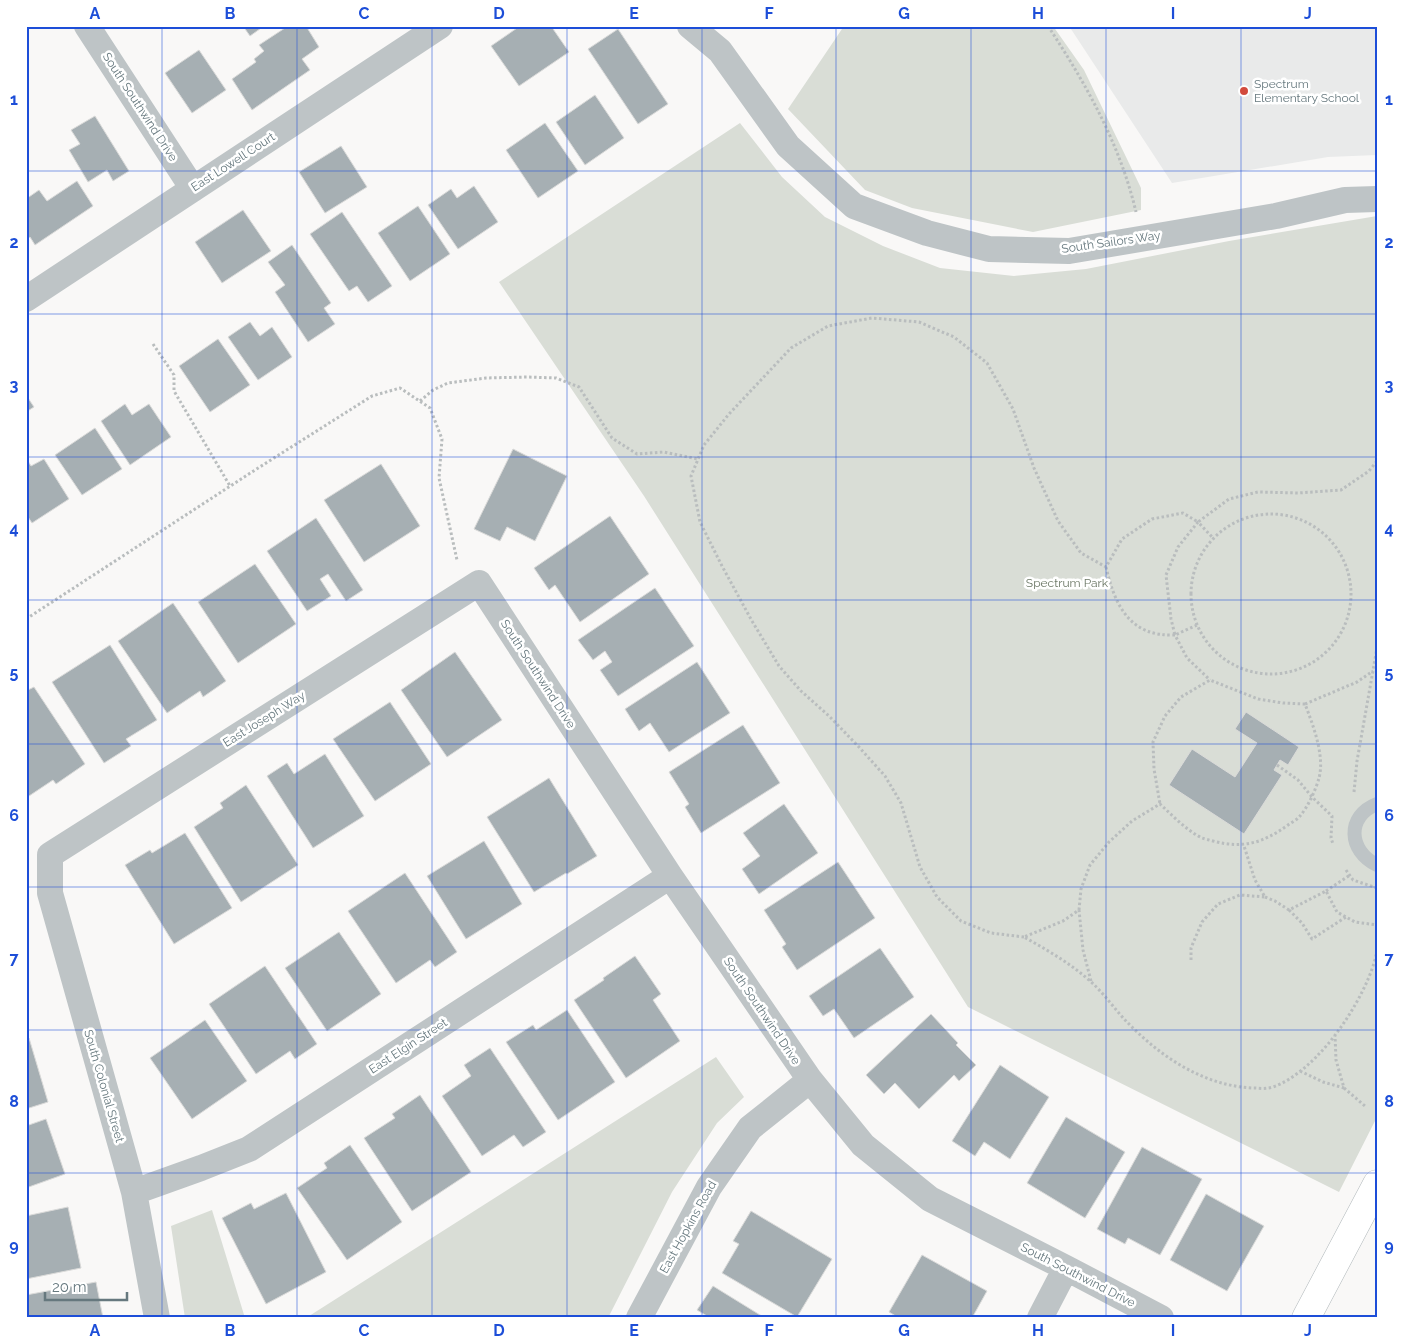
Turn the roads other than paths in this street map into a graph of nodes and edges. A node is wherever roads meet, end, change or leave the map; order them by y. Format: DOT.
graph roads {
  1 [pos="87,26"];
  2 [pos="440,26"];
  3 [pos="690,26"];
  4 [pos="193,188"];
  5 [pos="1377,199"];
  6 [pos="26,299"];
  7 [pos="479,584"];
  8 [pos="1377,804"];
  9 [pos="50,855"];
  10 [pos="1377,865"];
  11 [pos="670,876"];
  12 [pos="810,1080"];
  13 [pos="1377,1184"];
  14 [pos="134,1192"];
  15 [pos="1066,1268"];
  16 [pos="157,1318"];
  17 [pos="640,1318"];
  18 [pos="1040,1318"];
  19 [pos="1161,1318"];
  20 [pos="1306,1318"];
  1 -- 4 [label="street, South Southwind Drive"];
  2 -- 4 [label="street, East Lowell Court"];
  3 -- 5 [label="street, South Sailors Way"];
  4 -- 6 [label="street, East Lowell Court"];
  7 -- 9 [label="street, East Joseph Way"];
  7 -- 11 [label="street, South Southwind Drive"];
  8 -- 10 [label="lane"];
  9 -- 14 [label="street, South Colonial Street"];
  11 -- 12 [label="street, South Southwind Drive"];
  11 -- 14 [label="street, East Elgin Street"];
  12 -- 15 [label="street, South Southwind Drive"];
  12 -- 17 [label="street, East Hopkins Road"];
  13 -- 20 [label="street"];
  14 -- 16 [label="street, South Colonial Street"];
  15 -- 18 [label="street"];
  15 -- 19 [label="street, South Southwind Drive"];
}
